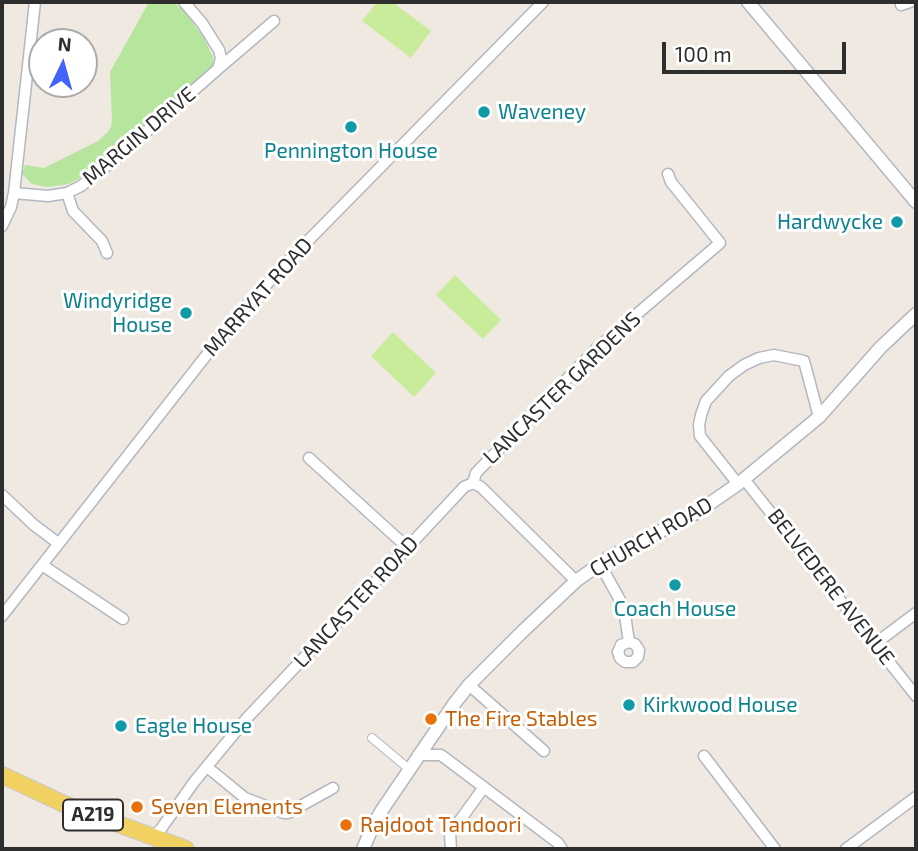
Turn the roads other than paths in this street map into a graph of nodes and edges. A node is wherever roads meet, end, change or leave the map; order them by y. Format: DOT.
graph roads {
  1 [pos="35,2"];
  2 [pos="184,2"];
  3 [pos="542,2"];
  4 [pos="748,2"];
  5 [pos="908,3"];
  6 [pos="916,8"];
  7 [pos="274,21"];
  8 [pos="218,69"];
  9 [pos="668,174"];
  10 [pos="14,192"];
  11 [pos="67,194"];
  12 [pos="916,202"];
  13 [pos="2,226"];
  14 [pos="720,243"];
  15 [pos="729,252"];
  16 [pos="107,253"];
  17 [pos="916,314"];
  18 [pos="820,417"];
  19 [pos="309,458"];
  20 [pos="741,482"];
  21 [pos="473,483"];
  22 [pos="2,495"];
  23 [pos="58,543"];
  24 [pos="408,548"];
  25 [pos="600,564"];
  26 [pos="42,565"];
  27 [pos="576,581"];
  28 [pos="916,612"];
  29 [pos="2,616"];
  30 [pos="124,619"];
  31 [pos="628,642"];
  32 [pos="876,643"];
  33 [pos="469,685"];
  34 [pos="916,696"];
  35 [pos="372,738"];
  36 [pos="544,751"];
  37 [pos="418,755"];
  38 [pos="704,756"];
  39 [pos="207,767"];
  40 [pos="409,769"];
  41 [pos="4,781"];
  42 [pos="484,787"];
  43 [pos="334,788"];
  44 [pos="916,796"];
  45 [pos="152,836"];
  46 [pos="179,848"];
  47 [pos="363,849"];
  48 [pos="451,849"];
  49 [pos="562,849"];
  50 [pos="775,849"];
  51 [pos="846,849"];
  1 -- 10 [label="street"];
  2 -- 8 [label="street"];
  3 -- 23 [label="street, MARRYAT ROAD"];
  4 -- 12 [label="street"];
  5 -- 6 [label="street"];
  7 -- 8 [label="street, MARGIN DRIVE"];
  8 -- 11 [label="street, MARGIN DRIVE"];
  9 -- 14 [label="street"];
  10 -- 11 [label="street, MARGIN DRIVE"];
  10 -- 13 [label="street"];
  11 -- 16 [label="street"];
  14 -- 15 [label="street"];
  14 -- 21 [label="street, LANCASTER GARDENS"];
  17 -- 18 [label="street, CHURCH ROAD"];
  18 -- 20 [label="street, CHURCH ROAD"];
  18 -- 20 [label="street"];
  19 -- 24 [label="street"];
  20 -- 25 [label="street, CHURCH ROAD"];
  20 -- 32 [label="street, BELVEDERE AVENUE"];
  21 -- 24 [label="street, LANCASTER ROAD"];
  21 -- 27 [label="street"];
  22 -- 23 [label="street"];
  23 -- 26 [label="street, MARRYAT ROAD"];
  24 -- 39 [label="street, LANCASTER ROAD"];
  25 -- 27 [label="street, CHURCH ROAD"];
  25 -- 31 [label="street"];
  26 -- 29 [label="street, MARRYAT ROAD"];
  26 -- 30 [label="street"];
  27 -- 33 [label="street, CHURCH ROAD"];
  28 -- 32 [label="street"];
  32 -- 34 [label="street, BELVEDERE AVENUE"];
  33 -- 36 [label="street"];
  33 -- 37 [label="street, CHURCH ROAD"];
  35 -- 40 [label="street"];
  37 -- 40 [label="street, CHURCH ROAD"];
  37 -- 42 [label="street"];
  38 -- 50 [label="street"];
  39 -- 43 [label="street"];
  39 -- 45 [label="street, LANCASTER ROAD"];
  40 -- 47 [label="street, CHURCH ROAD"];
  41 -- 45 [label="main road, A219"];
  42 -- 48 [label="street"];
  42 -- 49 [label="street"];
  44 -- 51 [label="street"];
  45 -- 46 [label="main road, A219"];
}
